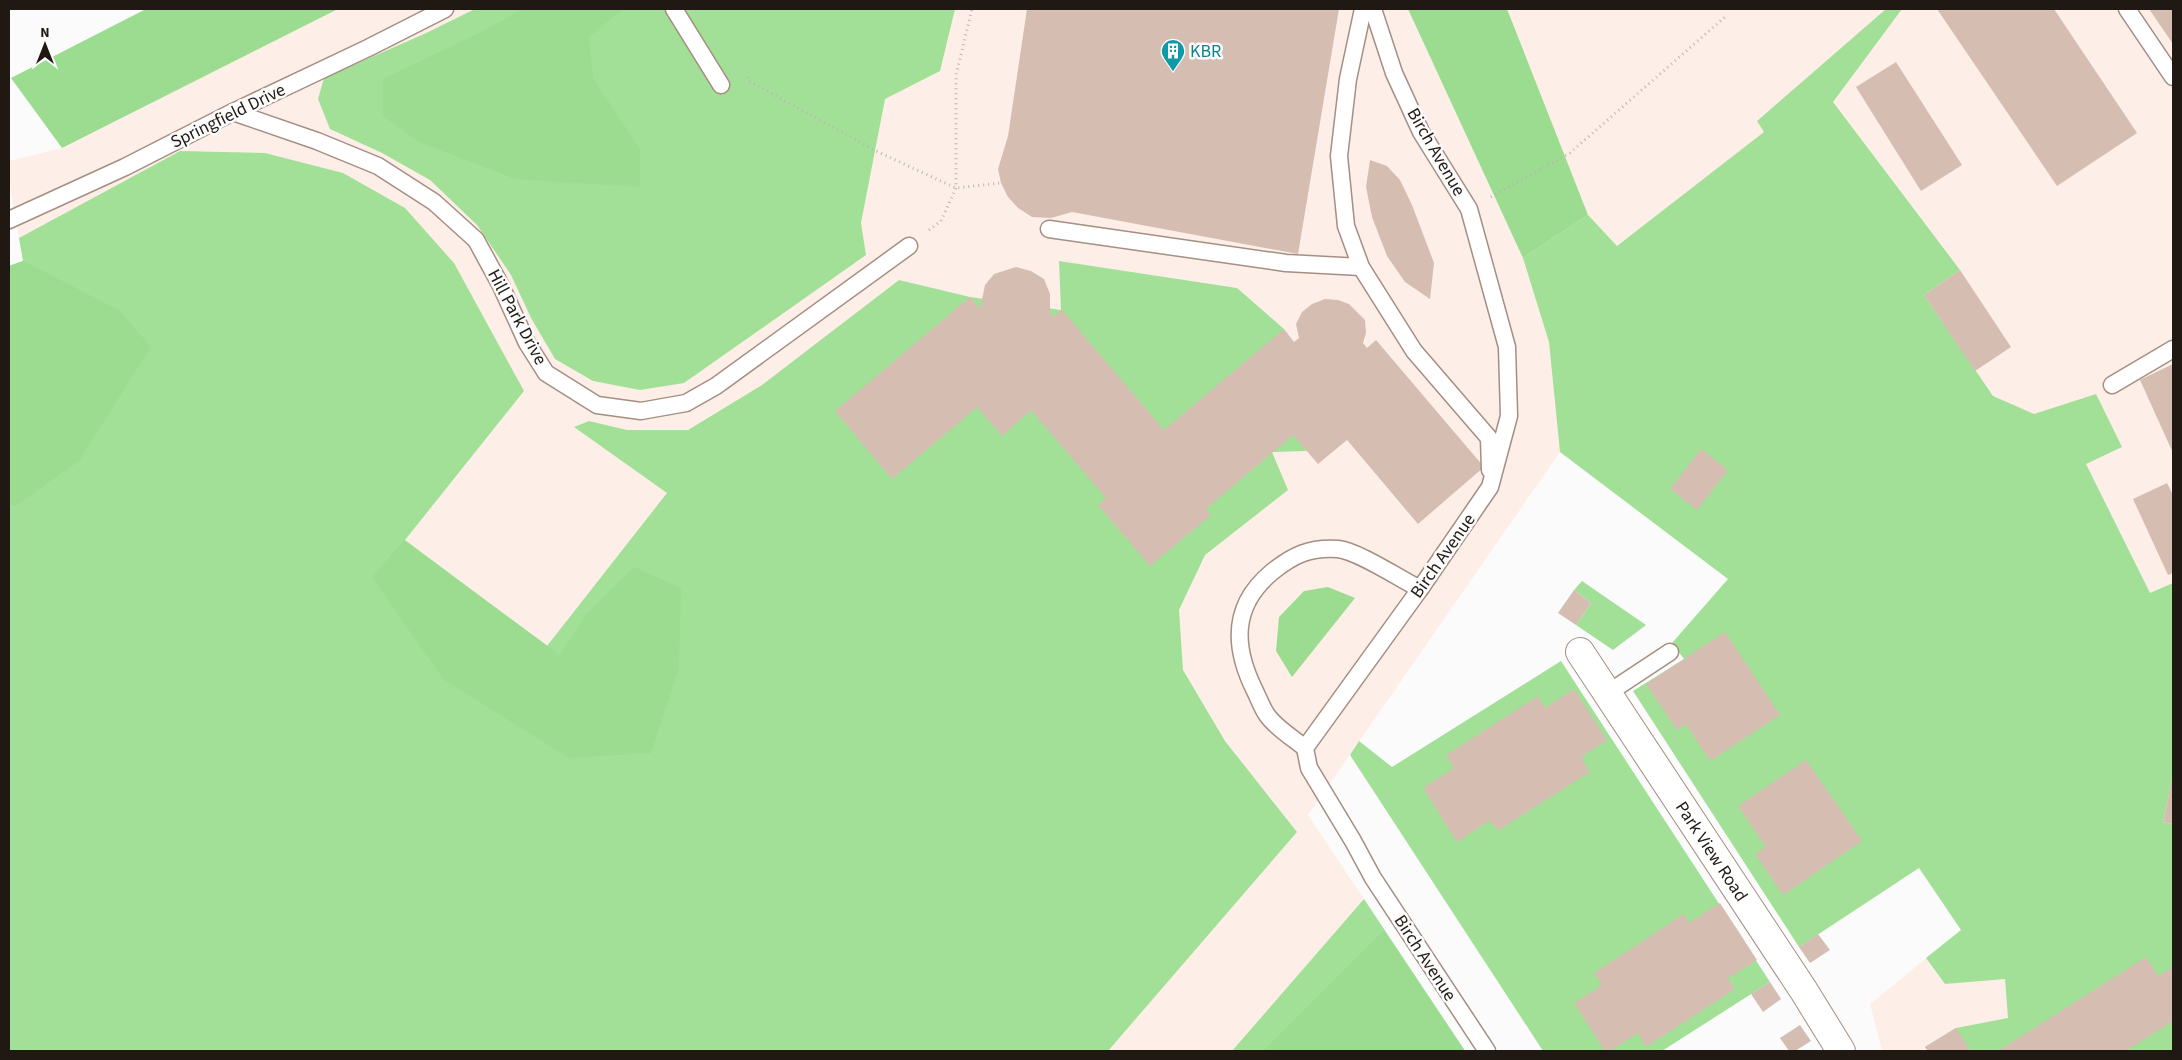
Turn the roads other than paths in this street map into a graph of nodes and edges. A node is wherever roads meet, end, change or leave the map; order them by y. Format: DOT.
graph roads {
  1 [pos="445,9"];
  2 [pos="674,9"];
  3 [pos="1364,9"];
  4 [pos="1373,9"];
  5 [pos="2127,9"];
  6 [pos="2173,77"];
  7 [pos="721,85"];
  8 [pos="232,112"];
  9 [pos="9,205"];
  10 [pos="34,207"];
  11 [pos="9,220"];
  12 [pos="1049,230"];
  13 [pos="909,246"];
  14 [pos="1361,267"];
  15 [pos="2173,349"];
  16 [pos="2112,385"];
  17 [pos="1490,487"];
  18 [pos="1420,589"];
  19 [pos="1580,652"];
  20 [pos="1670,652"];
  21 [pos="1608,693"];
  22 [pos="1305,748"];
  23 [pos="1487,1051"];
  24 [pos="1841,1051"];
  1 -- 8 [label="lane, Springfield Drive"];
  2 -- 7 [label="lane"];
  3 -- 14 [label="lane"];
  4 -- 17 [label="lane, Birch Avenue"];
  5 -- 6 [label="lane"];
  8 -- 10 [label="lane, Springfield Drive"];
  8 -- 13 [label="lane, Hill Park Drive"];
  9 -- 10 [label="lane"];
  10 -- 11 [label="lane, Springfield Drive"];
  12 -- 14 [label="lane"];
  14 -- 17 [label="lane"];
  15 -- 16 [label="lane"];
  17 -- 18 [label="lane, Birch Avenue"];
  18 -- 22 [label="lane, Birch Avenue"];
  18 -- 22 [label="lane"];
  19 -- 21 [label="street, Park View Road"];
  20 -- 21 [label="lane"];
  21 -- 24 [label="street, Park View Road"];
  22 -- 23 [label="lane, Birch Avenue"];
}
